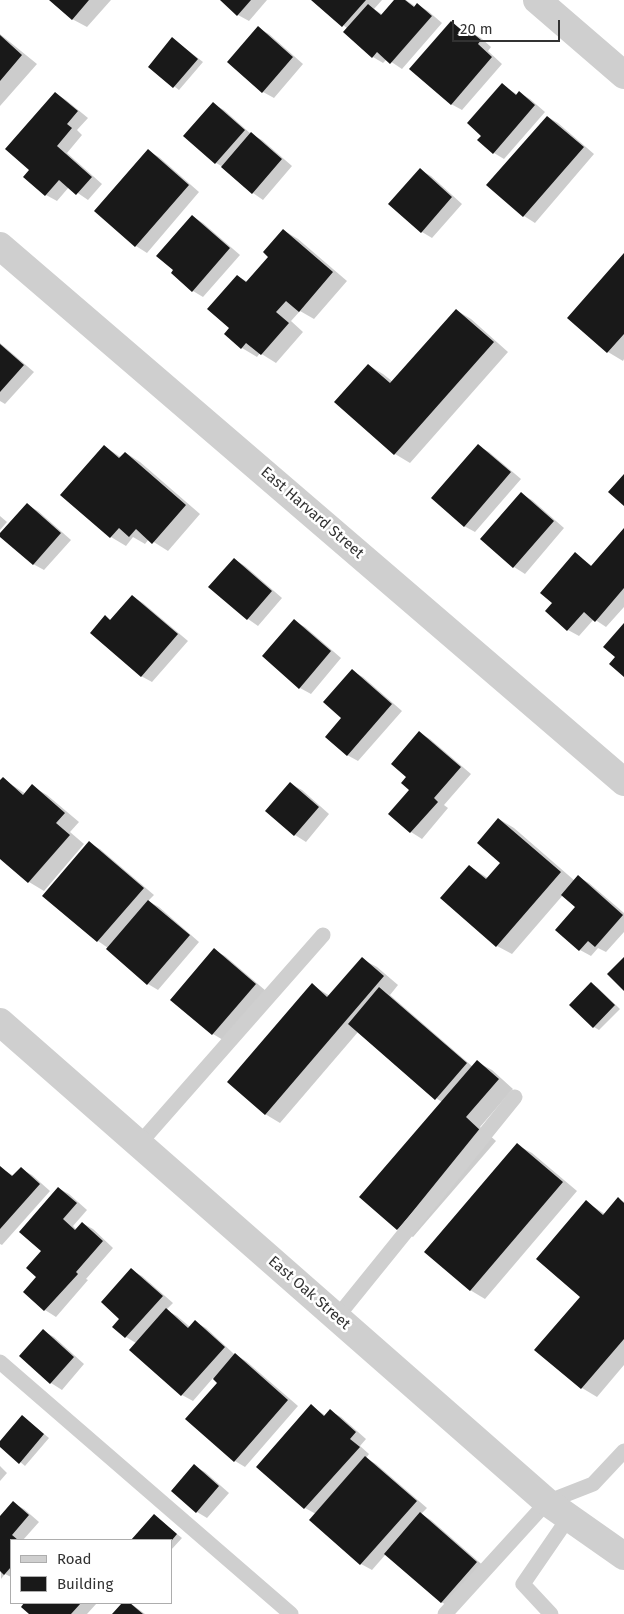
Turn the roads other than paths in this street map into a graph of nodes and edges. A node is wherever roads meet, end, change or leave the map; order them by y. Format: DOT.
graph roads {
  1 [pos="537,0"];
  2 [pos="624,75"];
  3 [pos="0,246"];
  4 [pos="624,782"];
  5 [pos="323,935"];
  6 [pos="0,1022"];
  7 [pos="515,1097"];
  8 [pos="139,1144"];
  9 [pos="337,1318"];
  10 [pos="0,1362"];
  11 [pos="624,1451"];
  12 [pos="546,1502"];
  13 [pos="569,1517"];
  14 [pos="624,1556"];
  15 [pos="291,1614"];
  16 [pos="445,1614"];
  17 [pos="551,1614"];
  1 -- 2 [label="street"];
  3 -- 4 [label="street, East Harvard Street"];
  5 -- 8 [label="lane"];
  6 -- 8 [label="street, East Oak Street"];
  7 -- 9 [label="lane"];
  8 -- 9 [label="street, East Oak Street"];
  9 -- 12 [label="street, East Oak Street"];
  10 -- 15 [label="lane"];
  11 -- 12 [label="lane"];
  12 -- 13 [label="street, East Oak Street"];
  12 -- 16 [label="lane"];
  13 -- 14 [label="street, East Oak Street"];
  13 -- 17 [label="lane"];
}
